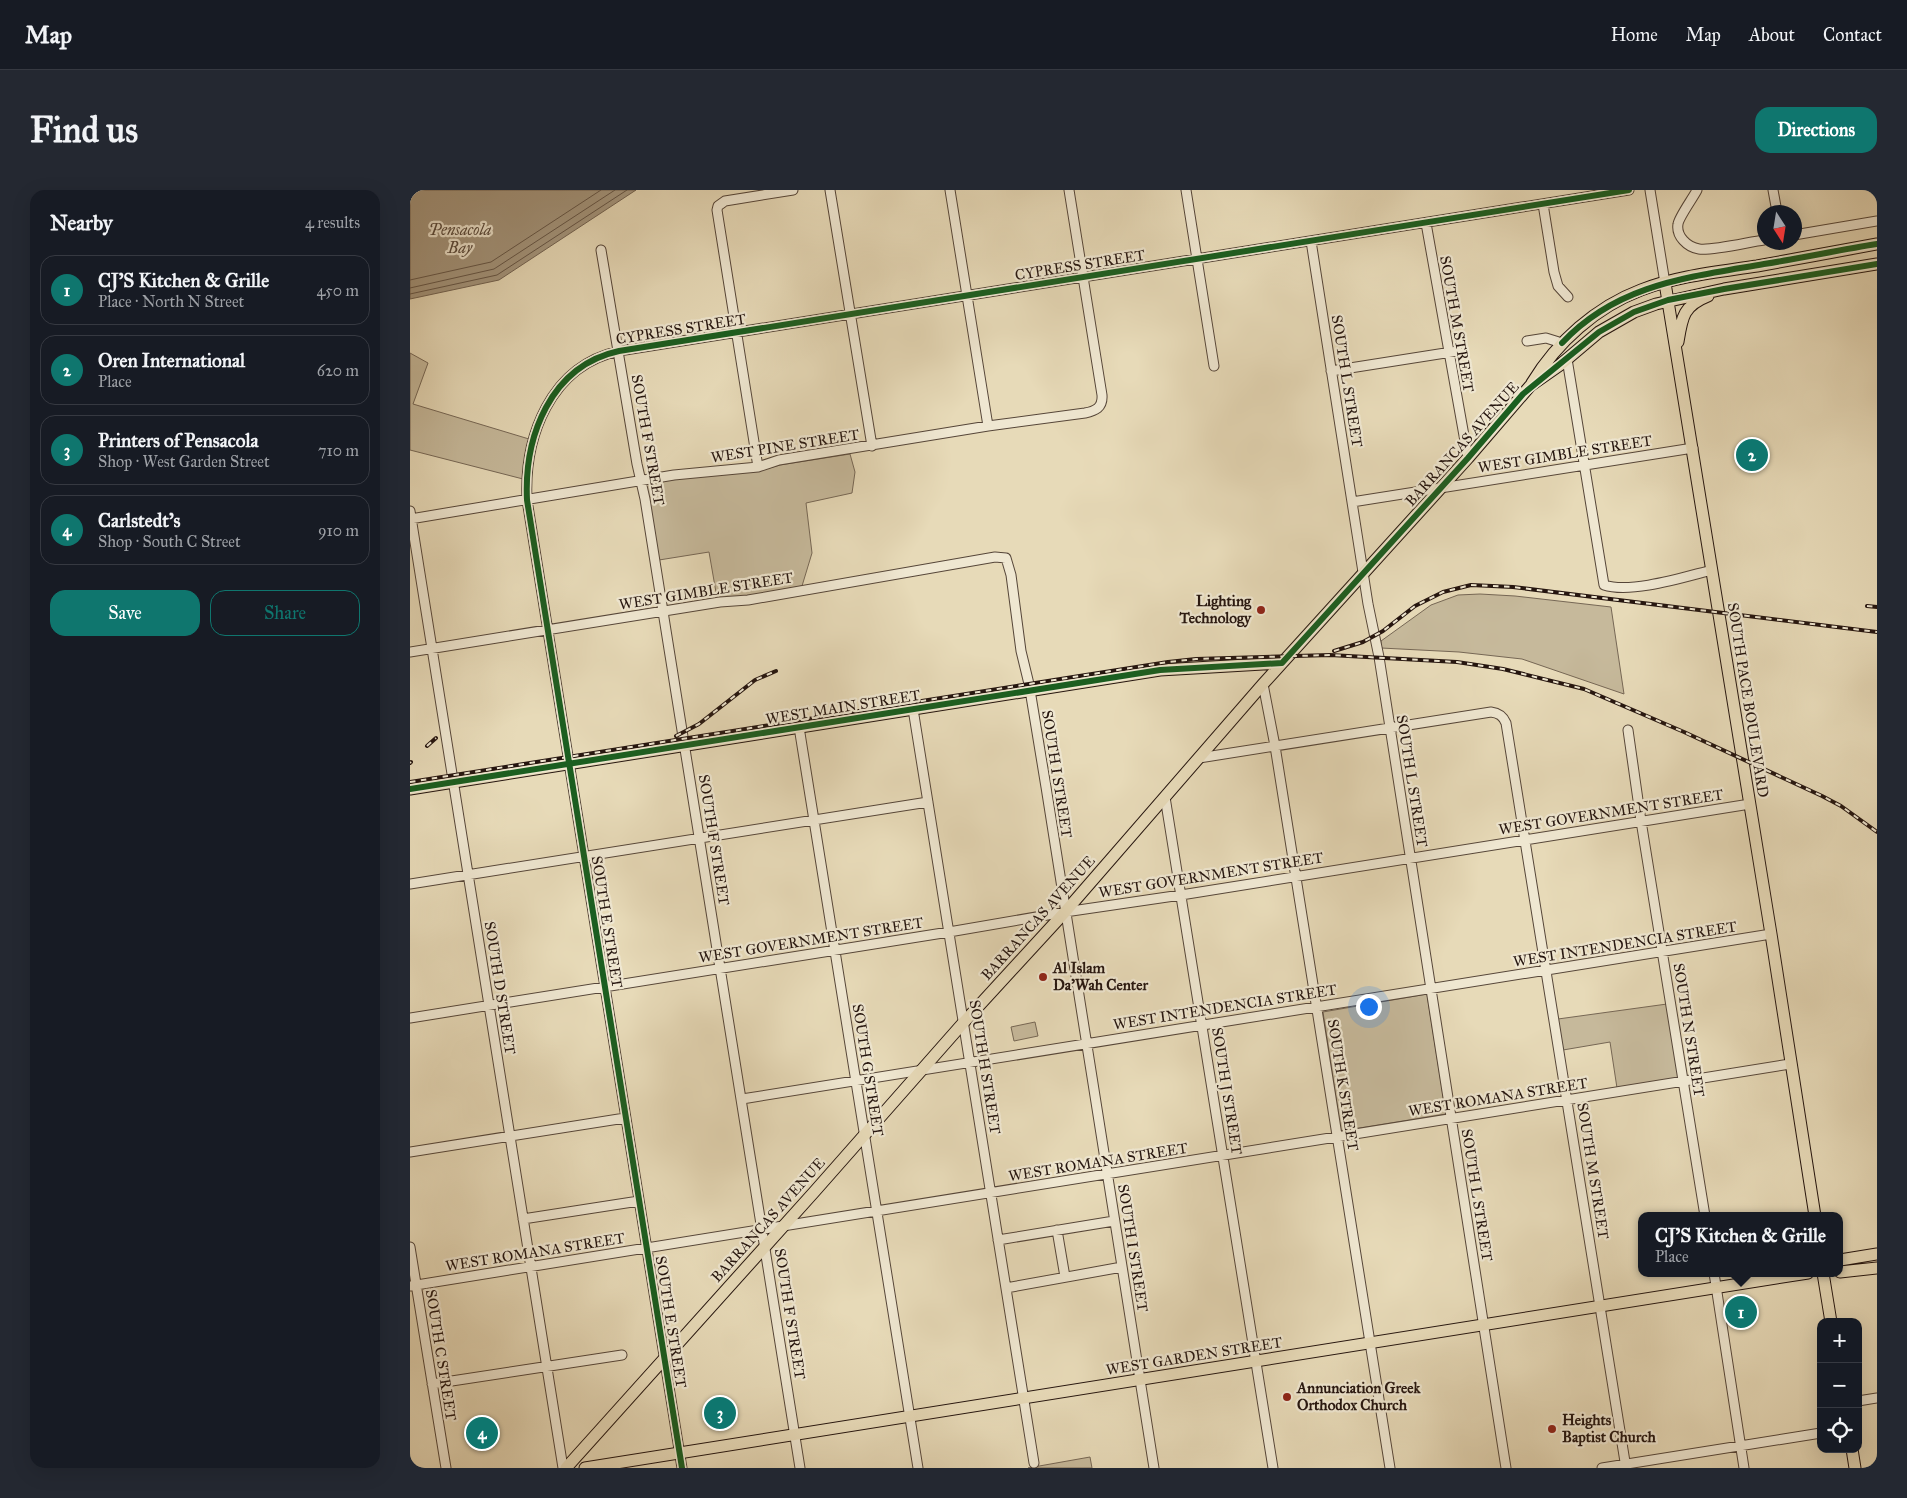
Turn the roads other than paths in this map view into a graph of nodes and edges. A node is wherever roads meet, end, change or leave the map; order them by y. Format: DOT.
graph roads {
  1 [pos="793,190"];
  2 [pos="830,190"];
  3 [pos="950,190"];
  4 [pos="1069,190"];
  5 [pos="1186,190"];
  6 [pos="1630,190"];
  7 [pos="1650,190"];
  8 [pos="1697,190"];
  9 [pos="1773,190"];
  10 [pos="1543,204"];
  11 [pos="1776,205"];
  12 [pos="1877,221"];
  13 [pos="1426,222"];
  14 [pos="1802,234"];
  15 [pos="1311,241"];
  16 [pos="1757,241"];
  17 [pos="1877,244"];
  18 [pos="601,250"];
  19 [pos="1197,259"];
  20 [pos="1877,264"];
  21 [pos="1083,277"];
  22 [pos="1665,283"];
  23 [pos="1724,289"];
  24 [pos="967,296"];
  25 [pos="1568,297"];
  26 [pos="1668,300"];
  27 [pos="851,314"];
  28 [pos="736,334"];
  29 [pos="1527,341"];
  30 [pos="1562,344"];
  31 [pos="618,351"];
  32 [pos="1453,351"];
  33 [pos="1677,353"];
  34 [pos="1567,359"];
  35 [pos="1214,366"];
  36 [pos="1331,371"];
  37 [pos="1530,386"];
  38 [pos="552,398"];
  39 [pos="988,426"];
  40 [pos="872,446"];
  41 [pos="1693,448"];
  42 [pos="1468,458"];
  43 [pos="1584,464"];
  44 [pos="758,466"];
  45 [pos="641,482"];
  46 [pos="1440,489"];
  47 [pos="527,500"];
  48 [pos="1352,502"];
  49 [pos="410,516"];
  50 [pos="1006,558"];
  51 [pos="1712,570"];
  52 [pos="1364,572"];
  53 [pos="664,612"];
  54 [pos="548,631"];
  55 [pos="432,648"];
  56 [pos="410,652"];
  57 [pos="1282,663"];
  58 [pos="1263,684"];
  59 [pos="1030,690"];
  60 [pos="913,709"];
  61 [pos="799,727"];
  62 [pos="1389,728"];
  63 [pos="1628,730"];
  64 [pos="685,746"];
  65 [pos="1275,746"];
  66 [pos="1199,758"];
  67 [pos="569,764"];
  68 [pos="453,782"];
  69 [pos="410,789"];
  70 [pos="1165,796"];
  71 [pos="928,802"];
  72 [pos="1750,804"];
  73 [pos="814,820"];
  74 [pos="1641,821"];
  75 [pos="700,838"];
  76 [pos="1526,840"];
  77 [pos="584,857"];
  78 [pos="1410,858"];
  79 [pos="468,875"];
  80 [pos="1296,876"];
  81 [pos="410,884"];
  82 [pos="1182,895"];
  83 [pos="1065,912"];
  84 [pos="949,932"];
  85 [pos="1772,934"];
  86 [pos="835,951"];
  87 [pos="1662,951"];
  88 [pos="721,969"];
  89 [pos="1546,970"];
  90 [pos="605,987"];
  91 [pos="1431,988"];
  92 [pos="489,1006"];
  93 [pos="1316,1007"];
  94 [pos="410,1018"];
  95 [pos="964,1022"];
  96 [pos="1202,1025"];
  97 [pos="1086,1044"];
  98 [pos="970,1062"];
  99 [pos="1790,1064"];
  100 [pos="921,1070"];
  101 [pos="856,1081"];
  102 [pos="1683,1082"];
  103 [pos="742,1099"];
  104 [pos="1567,1100"];
  105 [pos="625,1118"];
  106 [pos="1451,1119"];
  107 [pos="864,1134"];
  108 [pos="510,1136"];
  109 [pos="1337,1137"];
  110 [pos="410,1152"];
  111 [pos="1223,1155"];
  112 [pos="1107,1174"];
  113 [pos="991,1193"];
  114 [pos="639,1201"];
  115 [pos="877,1211"];
  116 [pos="1704,1212"];
  117 [pos="1814,1212"];
  118 [pos="523,1219"];
  119 [pos="1114,1221"];
  120 [pos="783,1226"];
  121 [pos="762,1229"];
  122 [pos="1057,1230"];
  123 [pos="998,1240"];
  124 [pos="765,1246"];
  125 [pos="410,1247"];
  126 [pos="646,1248"];
  127 [pos="1877,1254"];
  128 [pos="1843,1260"];
  129 [pos="530,1266"];
  130 [pos="1122,1267"];
  131 [pos="1877,1268"];
  132 [pos="1843,1272"];
  133 [pos="1065,1277"];
  134 [pos="1715,1277"];
  135 [pos="1783,1277"];
  136 [pos="1824,1277"];
  137 [pos="413,1285"];
  138 [pos="1006,1288"];
  139 [pos="1716,1288"];
  140 [pos="1600,1306"];
  141 [pos="1830,1318"];
  142 [pos="1484,1325"];
  143 [pos="1370,1343"];
  144 [pos="622,1355"];
  145 [pos="664,1359"];
  146 [pos="1256,1361"];
  147 [pos="546,1367"];
  148 [pos="1140,1379"];
  149 [pos="432,1384"];
  150 [pos="1877,1398"];
  151 [pos="1024,1399"];
  152 [pos="1862,1400"];
  153 [pos="910,1417"];
  154 [pos="1817,1434"];
  155 [pos="795,1436"];
  156 [pos="1740,1446"];
  157 [pos="1853,1453"];
  158 [pos="680,1454"];
  159 [pos="1034,1463"];
  160 [pos="1626,1466"];
  161 [pos="446,1468"];
  162 [pos="564,1468"];
  163 [pos="585,1468"];
  164 [pos="682,1468"];
  165 [pos="800,1468"];
  166 [pos="918,1468"];
  167 [pos="1154,1468"];
  168 [pos="1273,1468"];
  169 [pos="1390,1468"];
  170 [pos="1506,1468"];
  171 [pos="1602,1468"];
  172 [pos="1744,1468"];
  173 [pos="1855,1468"];
  1 -- 28 [label="street"];
  2 -- 27 [label="street"];
  3 -- 24 [label="street"];
  4 -- 21 [label="street"];
  5 -- 19 [label="street"];
  6 -- 10 [label="street, CYPRESS STREET"];
  7 -- 22 [label="street, SOUTH PACE BOULEVARD"];
  8 -- 16 [label="street"];
  9 -- 11 [label="street"];
  10 -- 13 [label="street, CYPRESS STREET"];
  10 -- 25 [label="street"];
  12 -- 14 [label="street"];
  13 -- 15 [label="street, CYPRESS STREET"];
  13 -- 32 [label="street, SOUTH M STREET"];
  15 -- 19 [label="street, CYPRESS STREET"];
  15 -- 36 [label="street, SOUTH L STREET"];
  17 -- 22 [label="main road, BARRANCAS AVENUE"];
  18 -- 31 [label="street, SOUTH F STREET"];
  19 -- 21 [label="street, CYPRESS STREET"];
  19 -- 35 [label="street"];
  20 -- 23 [label="main road, BARRANCAS AVENUE"];
  21 -- 24 [label="street, CYPRESS STREET"];
  21 -- 39 [label="street, WEST PINE STREET"];
  22 -- 26 [label="main road, SOUTH PACE BOULEVARD"];
  22 -- 30 [label="main road, BARRANCAS AVENUE"];
  23 -- 26 [label="main road, BARRANCAS AVENUE"];
  23 -- 33 [label="main road"];
  24 -- 27 [label="street, CYPRESS STREET"];
  24 -- 39 [label="street"];
  26 -- 33 [label="main road, SOUTH PACE BOULEVARD"];
  26 -- 34 [label="main road, BARRANCAS AVENUE"];
  27 -- 28 [label="street, CYPRESS STREET"];
  27 -- 40 [label="street"];
  28 -- 31 [label="street, CYPRESS STREET"];
  28 -- 44 [label="street"];
  29 -- 30 [label="street"];
  30 -- 37 [label="main road, BARRANCAS AVENUE"];
  31 -- 38 [label="street, CYPRESS STREET"];
  31 -- 45 [label="street, SOUTH F STREET"];
  32 -- 36 [label="street"];
  32 -- 42 [label="street, SOUTH M STREET"];
  33 -- 41 [label="main road, SOUTH PACE BOULEVARD"];
  34 -- 37 [label="main road, BARRANCAS AVENUE"];
  34 -- 43 [label="street"];
  36 -- 48 [label="street, SOUTH L STREET"];
  37 -- 42 [label="main road, BARRANCAS AVENUE"];
  38 -- 47 [label="street, SOUTH E STREET"];
  39 -- 40 [label="street, WEST PINE STREET"];
  40 -- 44 [label="street, WEST PINE STREET"];
  41 -- 43 [label="street, WEST GIMBLE STREET"];
  41 -- 51 [label="main road, SOUTH PACE BOULEVARD"];
  42 -- 46 [label="main road, BARRANCAS AVENUE"];
  43 -- 46 [label="street, WEST GIMBLE STREET"];
  43 -- 51 [label="street"];
  44 -- 45 [label="street, WEST PINE STREET"];
  45 -- 47 [label="street, WEST PINE STREET"];
  45 -- 53 [label="street, SOUTH F STREET"];
  46 -- 48 [label="street, WEST GIMBLE STREET"];
  46 -- 52 [label="main road, BARRANCAS AVENUE"];
  47 -- 49 [label="street, WEST PINE STREET"];
  47 -- 54 [label="street, SOUTH E STREET"];
  48 -- 52 [label="street, SOUTH L STREET"];
  49 -- 55 [label="street, SOUTH D STREET"];
  50 -- 53 [label="street, WEST GIMBLE STREET"];
  50 -- 59 [label="street, SOUTH I STREET"];
  51 -- 72 [label="main road, SOUTH PACE BOULEVARD"];
  52 -- 57 [label="main road, BARRANCAS AVENUE"];
  52 -- 62 [label="street, SOUTH L STREET"];
  53 -- 54 [label="street, WEST GIMBLE STREET"];
  53 -- 64 [label="street, SOUTH F STREET"];
  54 -- 55 [label="street, WEST GIMBLE STREET"];
  54 -- 67 [label="street, SOUTH E STREET"];
  55 -- 56 [label="street, WEST GIMBLE STREET"];
  55 -- 68 [label="street, SOUTH D STREET"];
  57 -- 58 [label="main road, BARRANCAS AVENUE"];
  57 -- 59 [label="main road, WEST MAIN STREET"];
  58 -- 65 [label="street, SOUTH K STREET"];
  58 -- 66 [label="main road, BARRANCAS AVENUE"];
  59 -- 60 [label="main road, WEST MAIN STREET"];
  59 -- 83 [label="street, SOUTH I STREET"];
  60 -- 61 [label="main road, WEST MAIN STREET"];
  60 -- 71 [label="street, SOUTH H STREET"];
  61 -- 64 [label="main road, WEST MAIN STREET"];
  61 -- 73 [label="street, SOUTH G STREET"];
  62 -- 65 [label="street"];
  62 -- 76 [label="street, SOUTH M STREET"];
  62 -- 78 [label="street, SOUTH L STREET"];
  63 -- 74 [label="street, SOUTH N STREET"];
  64 -- 67 [label="main road, WEST MAIN STREET"];
  64 -- 75 [label="street, SOUTH F STREET"];
  65 -- 66 [label="street"];
  65 -- 80 [label="street, SOUTH K STREET"];
  66 -- 70 [label="main road, BARRANCAS AVENUE"];
  67 -- 68 [label="main road, WEST MAIN STREET"];
  67 -- 77 [label="street, SOUTH E STREET"];
  68 -- 69 [label="main road, WEST MAIN STREET"];
  68 -- 79 [label="street, SOUTH D STREET"];
  70 -- 82 [label="street, SOUTH J STREET"];
  70 -- 83 [label="main road, BARRANCAS AVENUE"];
  71 -- 73 [label="street"];
  71 -- 84 [label="street, SOUTH H STREET"];
  72 -- 74 [label="street, WEST GOVERNMENT STREET"];
  72 -- 85 [label="main road, SOUTH PACE BOULEVARD"];
  73 -- 75 [label="street"];
  73 -- 86 [label="street, SOUTH G STREET"];
  74 -- 76 [label="street, WEST GOVERNMENT STREET"];
  74 -- 87 [label="street, SOUTH N STREET"];
  75 -- 77 [label="street"];
  75 -- 88 [label="street, SOUTH F STREET"];
  76 -- 78 [label="street, WEST GOVERNMENT STREET"];
  76 -- 89 [label="street, SOUTH M STREET"];
  77 -- 79 [label="street"];
  77 -- 90 [label="street, SOUTH E STREET"];
  78 -- 80 [label="street, WEST GOVERNMENT STREET"];
  78 -- 91 [label="street, SOUTH L STREET"];
  79 -- 81 [label="street"];
  79 -- 92 [label="street, SOUTH D STREET"];
  80 -- 82 [label="street, WEST GOVERNMENT STREET"];
  80 -- 93 [label="street, SOUTH K STREET"];
  82 -- 83 [label="street, WEST GOVERNMENT STREET"];
  82 -- 96 [label="street, SOUTH J STREET"];
  83 -- 84 [label="street, WEST GOVERNMENT STREET"];
  83 -- 95 [label="main road, BARRANCAS AVENUE"];
  83 -- 97 [label="street, SOUTH I STREET"];
  84 -- 86 [label="street, WEST GOVERNMENT STREET"];
  84 -- 95 [label="street, SOUTH H STREET"];
  85 -- 87 [label="street, WEST INTENDENCIA STREET"];
  85 -- 99 [label="main road, SOUTH PACE BOULEVARD"];
  86 -- 88 [label="street, WEST GOVERNMENT STREET"];
  86 -- 101 [label="street, SOUTH G STREET"];
  87 -- 89 [label="street, WEST INTENDENCIA STREET"];
  87 -- 102 [label="street, SOUTH N STREET"];
  88 -- 90 [label="street, WEST GOVERNMENT STREET"];
  88 -- 103 [label="street, SOUTH F STREET"];
  89 -- 91 [label="street, WEST INTENDENCIA STREET"];
  89 -- 104 [label="street, SOUTH M STREET"];
  90 -- 92 [label="street, WEST GOVERNMENT STREET"];
  90 -- 105 [label="street, SOUTH E STREET"];
  91 -- 93 [label="street, WEST INTENDENCIA STREET"];
  91 -- 106 [label="street, SOUTH L STREET"];
  92 -- 94 [label="street, WEST GOVERNMENT STREET"];
  92 -- 108 [label="street, SOUTH D STREET"];
  93 -- 96 [label="street, WEST INTENDENCIA STREET"];
  93 -- 109 [label="street, SOUTH K STREET"];
  95 -- 98 [label="street, SOUTH H STREET"];
  95 -- 100 [label="main road, BARRANCAS AVENUE"];
  96 -- 97 [label="street, WEST INTENDENCIA STREET"];
  96 -- 111 [label="street, SOUTH J STREET"];
  97 -- 98 [label="street, WEST INTENDENCIA STREET"];
  97 -- 112 [label="street, SOUTH I STREET"];
  98 -- 100 [label="street, WEST INTENDENCIA STREET"];
  98 -- 113 [label="street, SOUTH H STREET"];
  99 -- 102 [label="street, WEST ROMANA STREET"];
  99 -- 117 [label="main road, SOUTH PACE BOULEVARD"];
  100 -- 101 [label="street, WEST INTENDENCIA STREET"];
  100 -- 107 [label="main road, BARRANCAS AVENUE"];
  101 -- 103 [label="street, WEST INTENDENCIA STREET"];
  101 -- 107 [label="street, SOUTH G STREET"];
  102 -- 104 [label="street, WEST ROMANA STREET"];
  102 -- 116 [label="street, SOUTH N STREET"];
  103 -- 121 [label="street, SOUTH F STREET"];
  104 -- 106 [label="street, WEST ROMANA STREET"];
  104 -- 140 [label="street, SOUTH M STREET"];
  105 -- 108 [label="street"];
  105 -- 114 [label="street, SOUTH E STREET"];
  106 -- 109 [label="street, WEST ROMANA STREET"];
  106 -- 142 [label="street, SOUTH L STREET"];
  107 -- 115 [label="street, SOUTH G STREET"];
  107 -- 120 [label="main road, BARRANCAS AVENUE"];
  108 -- 110 [label="street"];
  108 -- 118 [label="street, SOUTH D STREET"];
  109 -- 111 [label="street, WEST ROMANA STREET"];
  109 -- 143 [label="street, SOUTH K STREET"];
  111 -- 112 [label="street, WEST ROMANA STREET"];
  111 -- 146 [label="street, SOUTH J STREET"];
  112 -- 113 [label="street, WEST ROMANA STREET"];
  112 -- 119 [label="street, SOUTH I STREET"];
  113 -- 115 [label="street, WEST ROMANA STREET"];
  113 -- 123 [label="street, SOUTH H STREET"];
  114 -- 118 [label="street"];
  114 -- 126 [label="street, SOUTH E STREET"];
  115 -- 120 [label="street, WEST ROMANA STREET"];
  115 -- 153 [label="street, SOUTH G STREET"];
  118 -- 129 [label="street, SOUTH D STREET"];
  119 -- 122 [label="street"];
  119 -- 130 [label="street, SOUTH I STREET"];
  120 -- 121 [label="street, WEST ROMANA STREET"];
  120 -- 124 [label="main road, BARRANCAS AVENUE"];
  121 -- 124 [label="street, SOUTH F STREET"];
  121 -- 126 [label="street, WEST ROMANA STREET"];
  122 -- 123 [label="street"];
  122 -- 133 [label="street"];
  123 -- 138 [label="street, SOUTH H STREET"];
  124 -- 145 [label="main road, BARRANCAS AVENUE"];
  124 -- 155 [label="street, SOUTH F STREET"];
  125 -- 137 [label="street, SOUTH C STREET"];
  126 -- 129 [label="street, WEST ROMANA STREET"];
  126 -- 145 [label="street, SOUTH E STREET"];
  127 -- 128 [label="main road"];
  129 -- 137 [label="street, WEST ROMANA STREET"];
  129 -- 147 [label="street, SOUTH D STREET"];
  130 -- 133 [label="street"];
  130 -- 148 [label="street, SOUTH I STREET"];
  131 -- 132 [label="main road"];
  133 -- 138 [label="street"];
  134 -- 139 [label="street"];
  135 -- 139 [label="main road, WEST GARDEN STREET"];
  136 -- 141 [label="main road"];
  137 -- 149 [label="street, SOUTH C STREET"];
  138 -- 151 [label="street, SOUTH H STREET"];
  139 -- 140 [label="main road, WEST GARDEN STREET"];
  139 -- 156 [label="street"];
  140 -- 142 [label="main road, WEST GARDEN STREET"];
  140 -- 160 [label="street, SOUTH M STREET"];
  142 -- 143 [label="main road, WEST GARDEN STREET"];
  142 -- 170 [label="street, SOUTH L STREET"];
  143 -- 146 [label="main road, WEST GARDEN STREET"];
  143 -- 169 [label="street, SOUTH K STREET"];
  144 -- 147 [label="street"];
  145 -- 158 [label="street, SOUTH E STREET"];
  145 -- 162 [label="main road, BARRANCAS AVENUE"];
  146 -- 148 [label="main road, WEST GARDEN STREET"];
  146 -- 168 [label="street, SOUTH J STREET"];
  147 -- 149 [label="street"];
  147 -- 162 [label="street, SOUTH D STREET"];
  148 -- 151 [label="main road, WEST GARDEN STREET"];
  148 -- 167 [label="street, SOUTH I STREET"];
  149 -- 161 [label="street, SOUTH C STREET"];
  150 -- 152 [label="street"];
  151 -- 153 [label="main road, WEST GARDEN STREET"];
  151 -- 159 [label="street, SOUTH H STREET"];
  153 -- 155 [label="main road, WEST GARDEN STREET"];
  153 -- 166 [label="street, SOUTH G STREET"];
  154 -- 156 [label="street"];
  155 -- 158 [label="main road, WEST GARDEN STREET"];
  155 -- 165 [label="street, SOUTH F STREET"];
  156 -- 160 [label="street"];
  156 -- 172 [label="street"];
  157 -- 173 [label="main road"];
  158 -- 163 [label="main road, WEST GARDEN STREET"];
  158 -- 164 [label="street, SOUTH E STREET"];
  160 -- 171 [label="street"];
}
